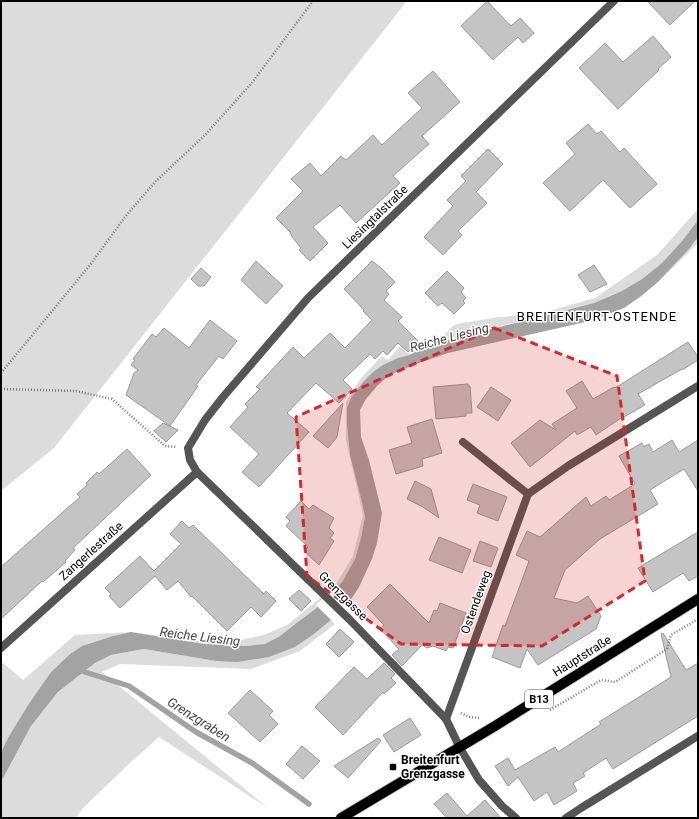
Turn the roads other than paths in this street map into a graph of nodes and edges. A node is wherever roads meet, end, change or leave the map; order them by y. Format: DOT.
graph roads {
  1 [pos="614,1"];
  2 [pos="698,386"];
  3 [pos="463,442"];
  4 [pos="197,472"];
  5 [pos="528,494"];
  6 [pos="698,599"];
  7 [pos="1,648"];
  8 [pos="446,719"];
  9 [pos="698,736"];
  10 [pos="460,748"];
  11 [pos="341,818"];
  12 [pos="516,818"];
  13 [pos="566,818"];
  1 -- 4 [label="street, Liesingtalstraße"];
  2 -- 5 [label="street"];
  3 -- 5 [label="street"];
  4 -- 7 [label="street, Zangerlestraße"];
  4 -- 8 [label="street, Grenzgasse"];
  5 -- 8 [label="street, Ostendeweg"];
  6 -- 10 [label="main road, Hauptstraße / B13"];
  8 -- 10 [label="street, Grenzgasse"];
  9 -- 13 [label="street"];
  10 -- 11 [label="main road, Hauptstraße / B13"];
  10 -- 12 [label="street"];
}
